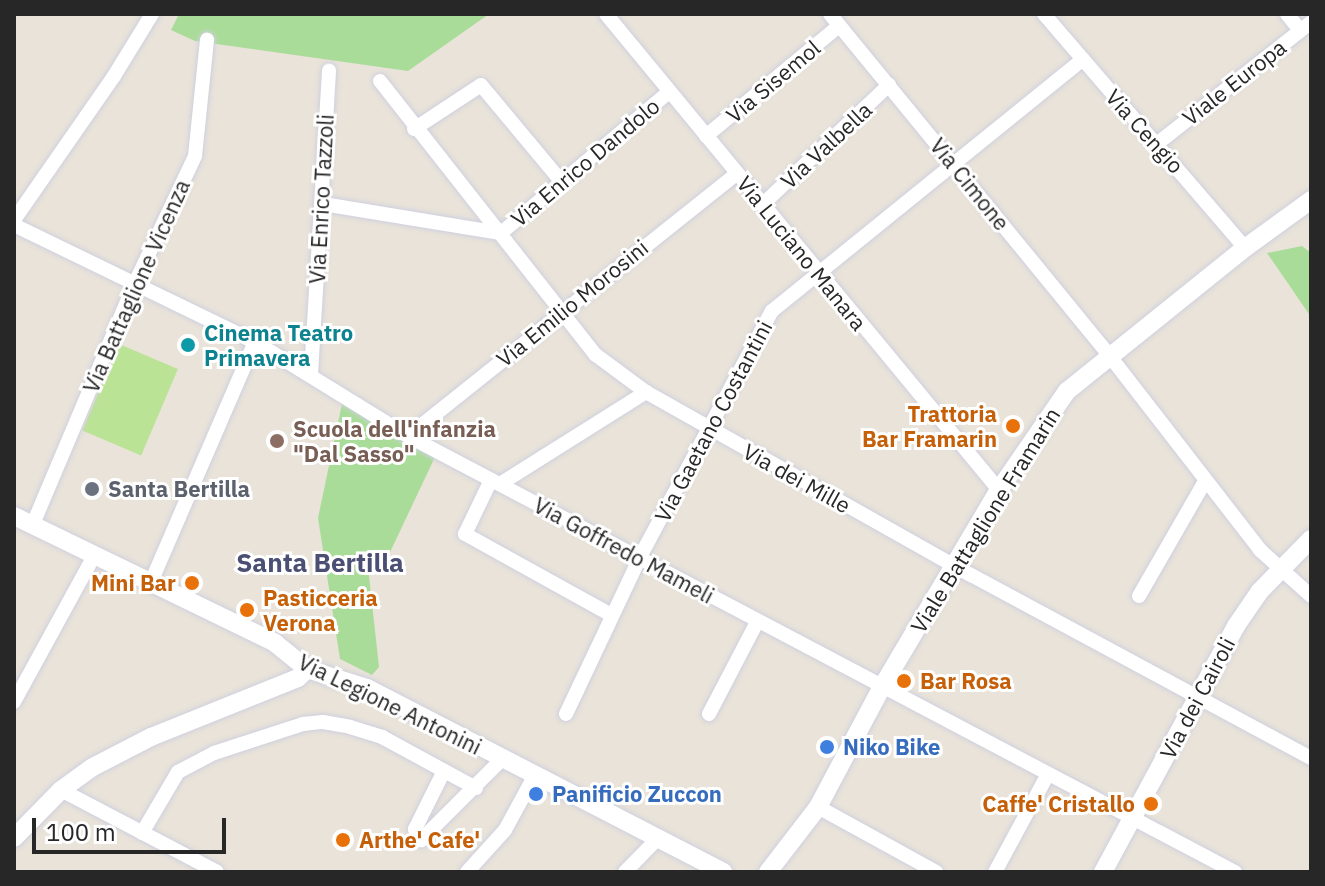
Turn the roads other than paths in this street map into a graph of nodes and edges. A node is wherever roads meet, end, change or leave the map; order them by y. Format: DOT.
graph roads {
  1 [pos="152,14"];
  2 [pos="606,14"];
  3 [pos="1044,14"];
  4 [pos="1287,14"];
  5 [pos="835,20"];
  6 [pos="1306,26"];
  7 [pos="207,40"];
  8 [pos="1083,59"];
  9 [pos="329,71"];
  10 [pos="380,81"];
  11 [pos="889,85"];
  12 [pos="669,92"];
  13 [pos="414,129"];
  14 [pos="706,136"];
  15 [pos="1158,143"];
  16 [pos="953,163"];
  17 [pos="737,173"];
  18 [pos="561,181"];
  19 [pos="1311,200"];
  20 [pos="323,204"];
  21 [pos="762,205"];
  22 [pos="14,222"];
  23 [pos="501,233"];
  24 [pos="1245,248"];
  25 [pos="818,274"];
  26 [pos="135,283"];
  27 [pos="561,310"];
  28 [pos="255,342"];
  29 [pos="1109,355"];
  30 [pos="311,374"];
  31 [pos="646,392"];
  32 [pos="710,429"];
  33 [pos="408,436"];
  34 [pos="1205,481"];
  35 [pos="496,482"];
  36 [pos="999,490"];
  37 [pos="14,516"];
  38 [pos="33,524"];
  39 [pos="1311,539"];
  40 [pos="95,554"];
  41 [pos="641,555"];
  42 [pos="955,566"];
  43 [pos="1280,570"];
  44 [pos="151,582"];
  45 [pos="1139,596"];
  46 [pos="1311,596"];
  47 [pos="611,615"];
  48 [pos="757,622"];
  49 [pos="307,669"];
  50 [pos="883,685"];
  51 [pos="1196,697"];
  52 [pos="14,702"];
  53 [pos="566,714"];
  54 [pos="709,714"];
  55 [pos="1311,758"];
  56 [pos="502,759"];
  57 [pos="444,771"];
  58 [pos="1048,774"];
  59 [pos="535,775"];
  60 [pos="476,788"];
  61 [pos="61,790"];
  62 [pos="818,807"];
  63 [pos="1132,818"];
  64 [pos="15,833"];
  65 [pos="142,833"];
  66 [pos="659,837"];
  67 [pos="217,872"];
  68 [pos="467,872"];
  69 [pos="625,872"];
  70 [pos="723,872"];
  71 [pos="768,872"];
  72 [pos="936,872"];
  73 [pos="995,872"];
  74 [pos="1103,872"];
  75 [pos="1235,872"];
  1 -- 22 [label="street"];
  2 -- 12 [label="street, Via Luciano Manara"];
  3 -- 8 [label="street, Via Cengio"];
  4 -- 6 [label="street"];
  5 -- 11 [label="street, Via Cimone"];
  5 -- 14 [label="street, Via Sisemol"];
  6 -- 15 [label="street, Viale Europa"];
  7 -- 26 [label="street, Via Battaglione Vicenza"];
  8 -- 15 [label="street, Via Cengio"];
  8 -- 16 [label="street, Via Gaetano Costantini"];
  9 -- 20 [label="street, Via Enrico Tazzoli"];
  10 -- 13 [label="street, Via dei Mille"];
  11 -- 16 [label="street, Via Cimone"];
  11 -- 21 [label="street, Via Valbella"];
  12 -- 14 [label="street, Via Luciano Manara"];
  12 -- 18 [label="street, Via Enrico Dandolo"];
  13 -- 18 [label="street"];
  13 -- 23 [label="street, Via dei Mille"];
  14 -- 17 [label="street, Via Luciano Manara"];
  15 -- 24 [label="street, Via Cengio"];
  16 -- 25 [label="street, Via Gaetano Costantini"];
  16 -- 29 [label="street, Via Cimone"];
  17 -- 21 [label="street, Via Luciano Manara"];
  17 -- 27 [label="street, Via Emilio Morosini"];
  18 -- 23 [label="street, Via Enrico Dandolo"];
  19 -- 24 [label="street, Viale Battaglione Framarin"];
  20 -- 23 [label="street"];
  20 -- 30 [label="street, Via Enrico Tazzoli"];
  21 -- 25 [label="street, Via Luciano Manara"];
  22 -- 26 [label="street, Via Goffredo Mameli"];
  23 -- 27 [label="street, Via dei Mille"];
  24 -- 29 [label="street, Viale Battaglione Framarin"];
  25 -- 32 [label="street, Via Gaetano Costantini"];
  25 -- 36 [label="street, Via Luciano Manara"];
  26 -- 28 [label="street, Via Goffredo Mameli"];
  26 -- 38 [label="street, Via Battaglione Vicenza"];
  27 -- 31 [label="street, Via dei Mille"];
  27 -- 33 [label="street, Via Emilio Morosini"];
  28 -- 30 [label="street, Via Goffredo Mameli"];
  28 -- 44 [label="street"];
  29 -- 34 [label="street, Via Cimone"];
  29 -- 36 [label="street, Viale Battaglione Framarin"];
  30 -- 33 [label="street, Via Goffredo Mameli"];
  31 -- 32 [label="street, Via dei Mille"];
  31 -- 35 [label="street"];
  32 -- 41 [label="street, Via Gaetano Costantini"];
  32 -- 42 [label="street, Via dei Mille"];
  33 -- 35 [label="street, Via Goffredo Mameli"];
  34 -- 43 [label="street, Via Cimone"];
  34 -- 45 [label="street"];
  35 -- 41 [label="street, Via Goffredo Mameli"];
  35 -- 47 [label="street"];
  36 -- 42 [label="street, Viale Battaglione Framarin"];
  37 -- 38 [label="street, Via Legione Antonini"];
  38 -- 40 [label="street, Via Legione Antonini"];
  39 -- 43 [label="street, Via dei Cairoli"];
  40 -- 44 [label="street, Via Legione Antonini"];
  40 -- 52 [label="street"];
  41 -- 47 [label="street, Via Gaetano Costantini"];
  41 -- 48 [label="street, Via Goffredo Mameli"];
  42 -- 50 [label="street, Viale Battaglione Framarin"];
  42 -- 51 [label="street, Via dei Mille"];
  43 -- 46 [label="street, Via Cimone"];
  43 -- 51 [label="street, Via dei Cairoli"];
  44 -- 49 [label="street, Via Legione Antonini"];
  47 -- 53 [label="street, Via Gaetano Costantini"];
  48 -- 50 [label="street, Via Goffredo Mameli"];
  48 -- 54 [label="street"];
  49 -- 56 [label="street, Via Legione Antonini"];
  49 -- 61 [label="street"];
  50 -- 58 [label="street, Via Goffredo Mameli"];
  50 -- 62 [label="street, Viale Battaglione Framarin"];
  51 -- 55 [label="street, Via dei Mille"];
  51 -- 63 [label="street, Via dei Cairoli"];
  56 -- 59 [label="street, Via Legione Antonini"];
  56 -- 60 [label="street"];
  57 -- 60 [label="street"];
  57 -- 60 [label="street"];
  57 -- 65 [label="street"];
  58 -- 63 [label="street, Via Goffredo Mameli"];
  58 -- 73 [label="street"];
  59 -- 66 [label="street, Via Legione Antonini"];
  59 -- 68 [label="street"];
  61 -- 64 [label="street"];
  61 -- 65 [label="street"];
  62 -- 71 [label="street, Viale Battaglione Framarin"];
  62 -- 72 [label="street"];
  63 -- 74 [label="street, Via dei Cairoli"];
  63 -- 75 [label="street, Via Goffredo Mameli"];
  65 -- 67 [label="street"];
  66 -- 69 [label="street"];
  66 -- 70 [label="street, Via Legione Antonini"];
}
